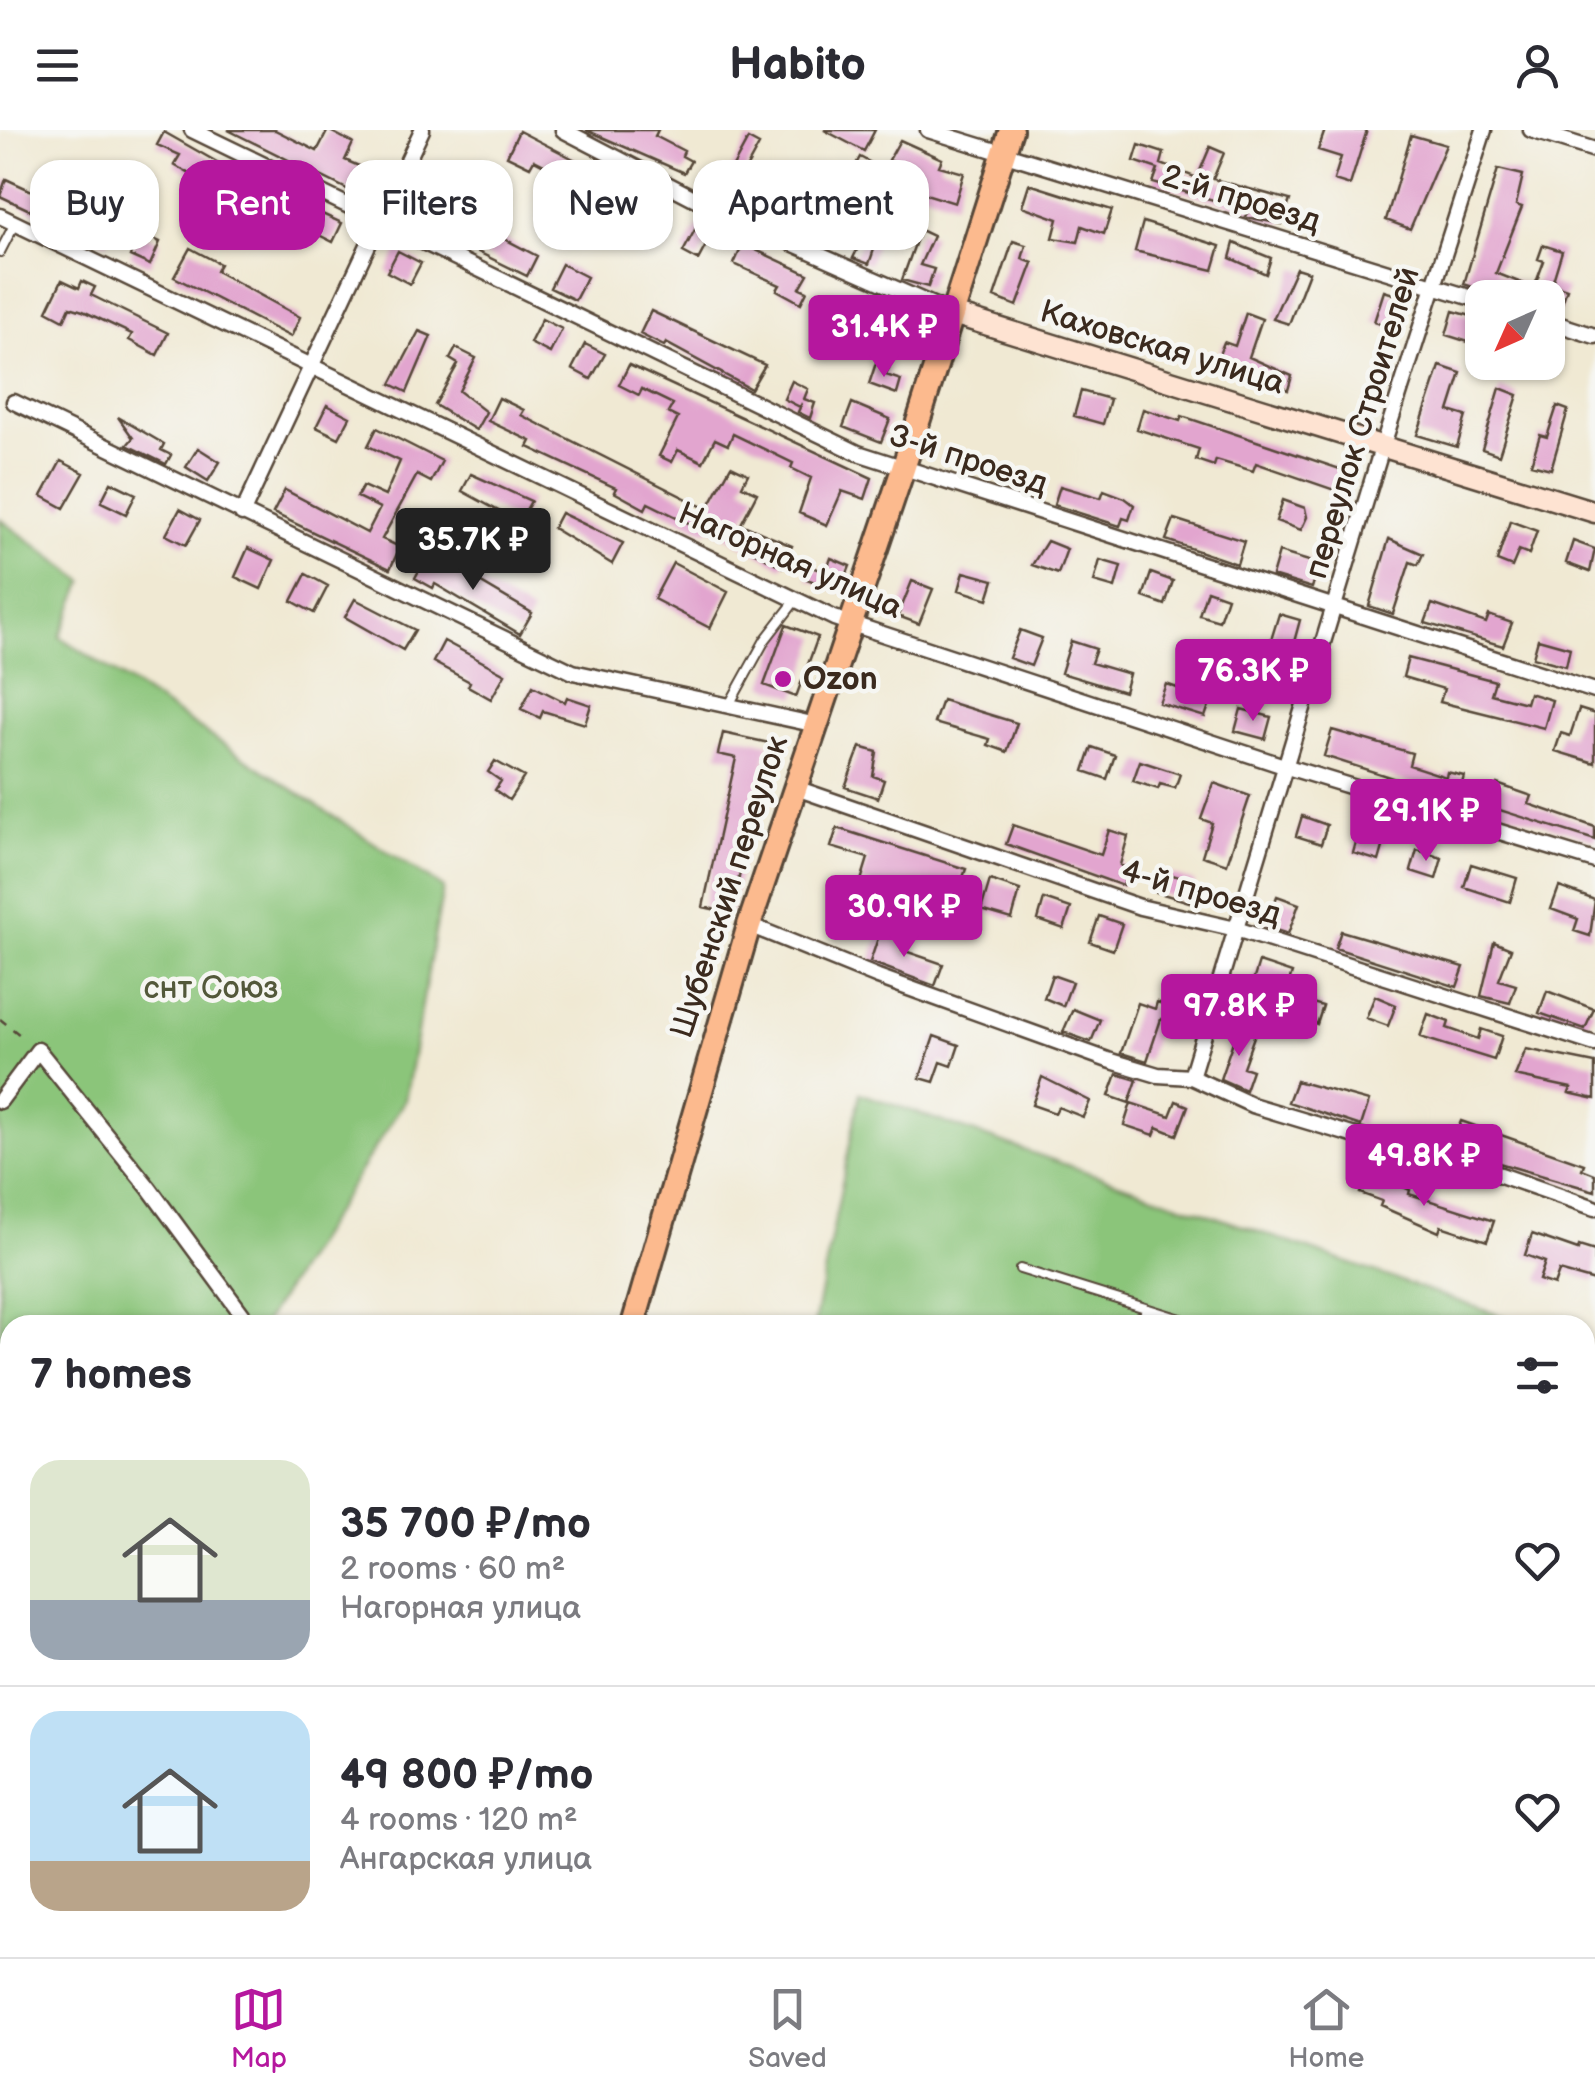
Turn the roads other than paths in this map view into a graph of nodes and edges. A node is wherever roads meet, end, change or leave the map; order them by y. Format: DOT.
graph roads {
  1 [pos="192,130"];
  2 [pos="422,130"];
  3 [pos="563,130"];
  4 [pos="928,130"];
  5 [pos="1010,130"];
  6 [pos="1484,130"];
  7 [pos="1531,130"];
  8 [pos="1595,150"];
  9 [pos="1002,156"];
  10 [pos="409,160"];
  11 [pos="345,202"];
  12 [pos="0,216"];
  13 [pos="15,223"];
  14 [pos="369,250"];
  15 [pos="444,250"];
  16 [pos="0,252"];
  17 [pos="1434,286"];
  18 [pos="1465,296"];
  19 [pos="952,314"];
  20 [pos="1565,326"];
  21 [pos="1595,336"];
  22 [pos="313,365"];
  23 [pos="14,402"];
  24 [pos="1382,448"];
  25 [pos="903,469"];
  26 [pos="1595,512"];
  27 [pos="242,514"];
  28 [pos="796,599"];
  29 [pos="1336,606"];
  30 [pos="851,624"];
  31 [pos="1595,692"];
  32 [pos="729,705"];
  33 [pos="817,725"];
  34 [pos="1284,766"];
  35 [pos="796,788"];
  36 [pos="1595,861"];
  37 [pos="749,925"];
  38 [pos="1236,929"];
  39 [pos="1595,1044"];
  40 [pos="1190,1077"];
  41 [pos="0,1102"];
  42 [pos="1595,1208"];
  43 [pos="1020,1269"];
  44 [pos="1146,1308"];
  45 [pos="243,1315"];
  46 [pos="636,1315"];
  47 [pos="1144,1315"];
  48 [pos="1168,1315"];
  1 -- 11 [label="street, 3-й проезд"];
  2 -- 10 [label="street"];
  3 -- 19 [label="street, Каховская улица"];
  4 -- 9 [label="street, 2-й проезд"];
  5 -- 9 [label="main road, Шубенский переулок"];
  6 -- 17 [label="street, переулок Строителей"];
  7 -- 8 [label="street"];
  9 -- 17 [label="street, 2-й проезд"];
  9 -- 19 [label="main road, Шубенский переулок"];
  12 -- 13 [label="street, Нагорная улица"];
  13 -- 16 [label="lane"];
  13 -- 22 [label="street, Нагорная улица"];
  14 -- 22 [label="street"];
  15 -- 25 [label="street, 3-й проезд"];
  17 -- 18 [label="street, 2-й проезд"];
  17 -- 24 [label="street, переулок Строителей"];
  19 -- 24 [label="main road, Каховская улица"];
  19 -- 25 [label="main road, Шубенский переулок"];
  20 -- 21 [label="street"];
  22 -- 27 [label="street"];
  22 -- 28 [label="street, Нагорная улица"];
  23 -- 27 [label="street"];
  24 -- 26 [label="main road, Каховская улица"];
  24 -- 29 [label="street, переулок Строителей"];
  25 -- 29 [label="street, 3-й проезд"];
  25 -- 30 [label="main road, Шубенский переулок"];
  27 -- 32 [label="street"];
  28 -- 30 [label="street, Нагорная улица"];
  28 -- 32 [label="lane"];
  29 -- 31 [label="street, 3-й проезд"];
  29 -- 34 [label="street, переулок Строителей"];
  30 -- 33 [label="main road, Шубенский переулок"];
  30 -- 34 [label="street, Нагорная улица"];
  32 -- 33 [label="street"];
  33 -- 35 [label="main road, Шубенский переулок"];
  34 -- 36 [label="street, Нагорная улица"];
  34 -- 38 [label="street, переулок Строителей"];
  35 -- 37 [label="main road, Шубенский переулок"];
  35 -- 38 [label="street, 4-й проезд"];
  37 -- 40 [label="street"];
  37 -- 46 [label="main road, Шубенский переулок"];
  38 -- 39 [label="street, 4-й проезд"];
  38 -- 40 [label="street, переулок Строителей"];
  40 -- 42 [label="street"];
  41 -- 45 [label="street"];
  43 -- 44 [label="lane"];
  44 -- 47 [label="lane"];
  44 -- 48 [label="lane"];
}
